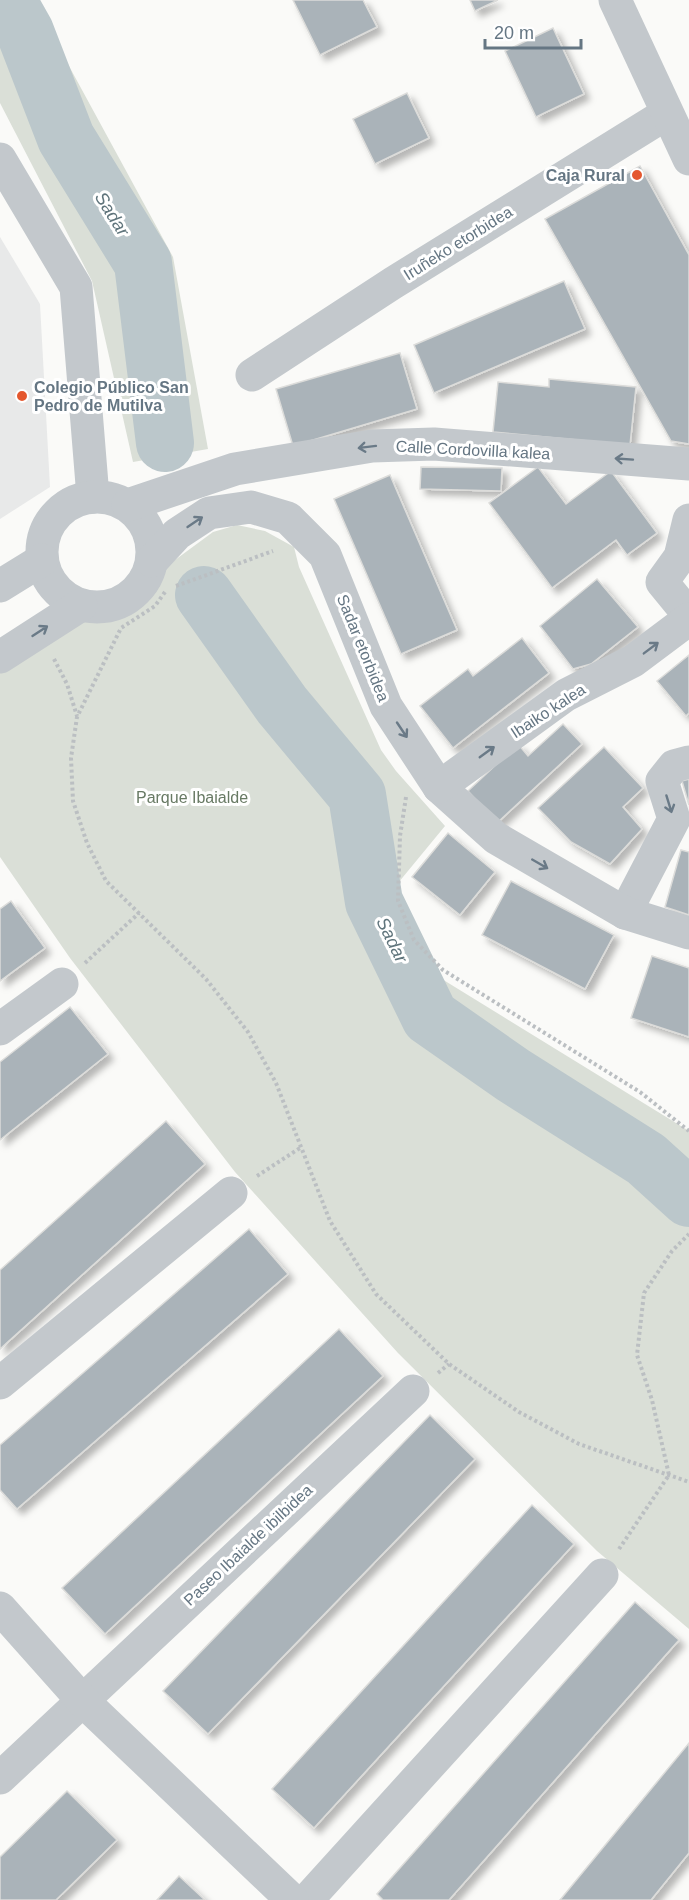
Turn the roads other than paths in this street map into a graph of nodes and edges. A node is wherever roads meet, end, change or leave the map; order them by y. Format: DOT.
graph roads {
  1 [pos="615,0"];
  2 [pos="666,114"];
  3 [pos="0,159"];
  4 [pos="689,159"];
  5 [pos="252,375"];
  6 [pos="687,473"];
  7 [pos="93,497"];
  8 [pos="128,505"];
  9 [pos="689,520"];
  10 [pos="685,554"];
  11 [pos="42,560"];
  12 [pos="152,561"];
  13 [pos="0,586"];
  14 [pos="81,605"];
  15 [pos="689,617"];
  16 [pos="0,657"];
  17 [pos="689,762"];
  18 [pos="440,787"];
  19 [pos="625,913"];
  20 [pos="689,933"];
  21 [pos="62,984"];
  22 [pos="0,1029"];
  23 [pos="231,1193"];
  24 [pos="0,1383"];
  25 [pos="413,1391"];
  26 [pos="602,1575"];
  27 [pos="0,1608"];
  28 [pos="82,1700"];
  29 [pos="0,1778"];
  30 [pos="292,1900"];
  31 [pos="307,1900"];
  1 -- 2 [label="street"];
  2 -- 4 [label="street"];
  2 -- 5 [label="street, Iruñeko etorbidea"];
  3 -- 7 [label="street"];
  6 -- 8 [label="street, Calle Cordovilla kalea, one-way"];
  7 -- 8 [label="street"];
  7 -- 11 [label="street"];
  8 -- 12 [label="street"];
  9 -- 10 [label="street"];
  10 -- 15 [label="street"];
  11 -- 13 [label="street"];
  11 -- 14 [label="street"];
  12 -- 14 [label="street"];
  12 -- 18 [label="street, Sadar etorbidea, one-way"];
  16 -- 14 [label="street, one-way"];
  18 -- 15 [label="street, Ibaiko kalea, one-way"];
  17 -- 19 [label="street, one-way"];
  18 -- 19 [label="street, Sadar etorbidea, one-way"];
  19 -- 20 [label="street, Sadar etorbidea"];
  21 -- 22 [label="street"];
  23 -- 24 [label="street"];
  25 -- 28 [label="street, Paseo Ibaialde ibilbidea"];
  26 -- 31 [label="street"];
  27 -- 28 [label="street"];
  28 -- 29 [label="street, Paseo Ibaialde ibilbidea"];
  28 -- 30 [label="street"];
}
